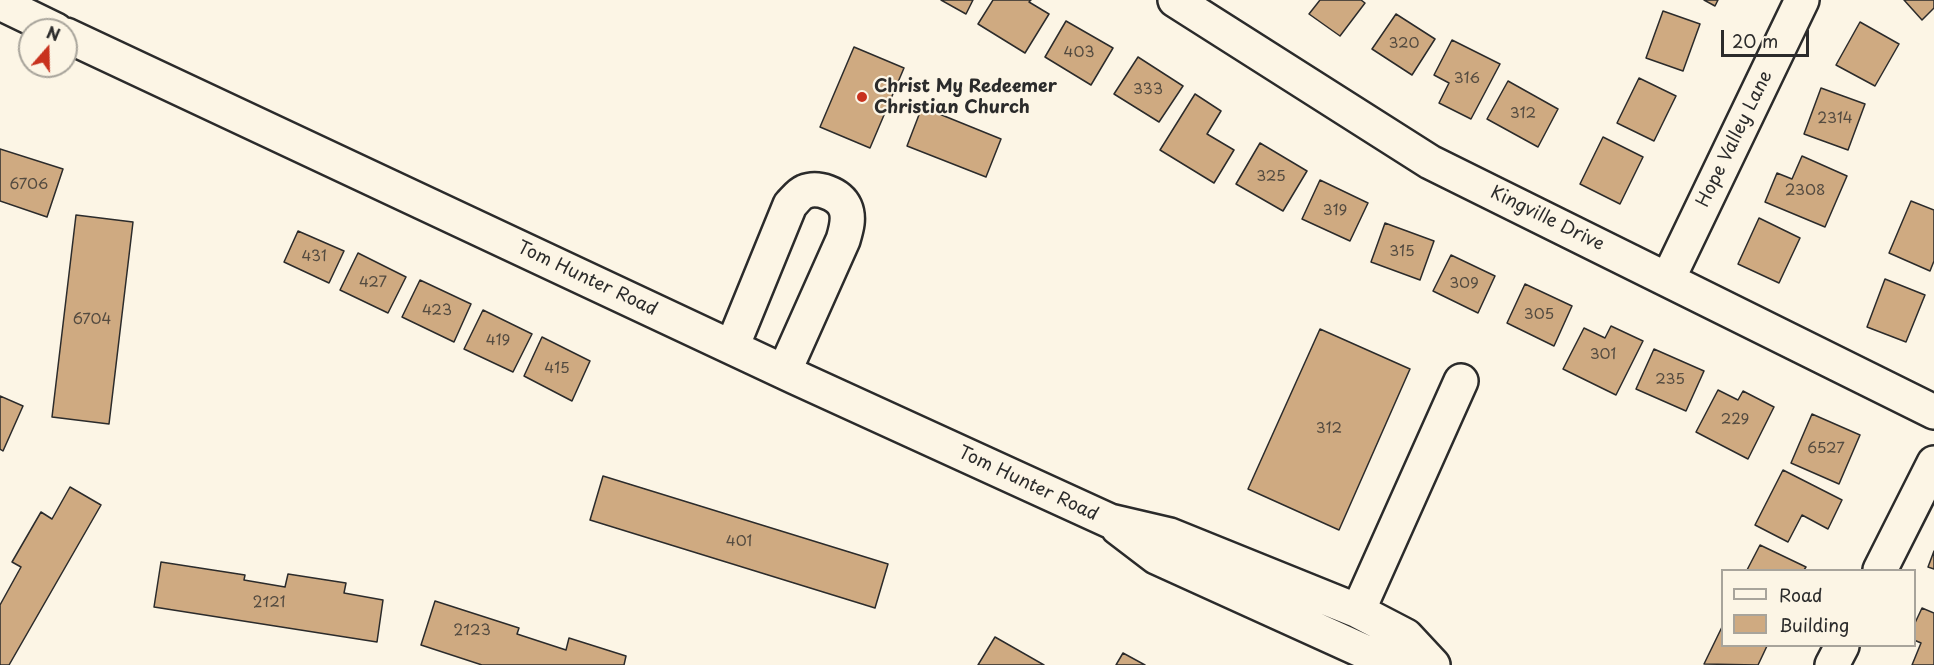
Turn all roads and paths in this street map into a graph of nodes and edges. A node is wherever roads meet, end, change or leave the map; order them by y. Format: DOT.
graph roads {
  1 [pos="1175,0"];
  2 [pos="1802,0"];
  3 [pos="0,3"];
  4 [pos="31,18"];
  5 [pos="78,41"];
  6 [pos="1668,279"];
  7 [pos="732,347"];
  8 [pos="784,372"];
  9 [pos="1461,381"];
  10 [pos="1934,412"];
  11 [pos="1934,463"];
  12 [pos="1110,521"];
  13 [pos="1881,569"];
  14 [pos="1358,611"];
  15 [pos="1841,647"];
  16 [pos="1394,665"];
  17 [pos="1433,665"];
  18 [pos="1832,665"];
  1 -- 6 [label="street, Kingville Drive"];
  2 -- 6 [label="street, Hope Valley Lane"];
  3 -- 4 [label="street"];
  5 -- 7 [label="street, Tom Hunter Road"];
  6 -- 10 [label="street, Kingville Drive"];
  7 -- 8 [label="street, Tom Hunter Road"];
  7 -- 8 [label="street"];
  8 -- 12 [label="street, Tom Hunter Road"];
  9 -- 14 [label="street"];
  11 -- 13 [label="street"];
  12 -- 14 [label="street, Tom Hunter Road"];
  12 -- 16 [label="street, Tom Hunter Road"];
  14 -- 17 [label="street, Tom Hunter Road"];
  15 -- 18 [label="street"];
}
